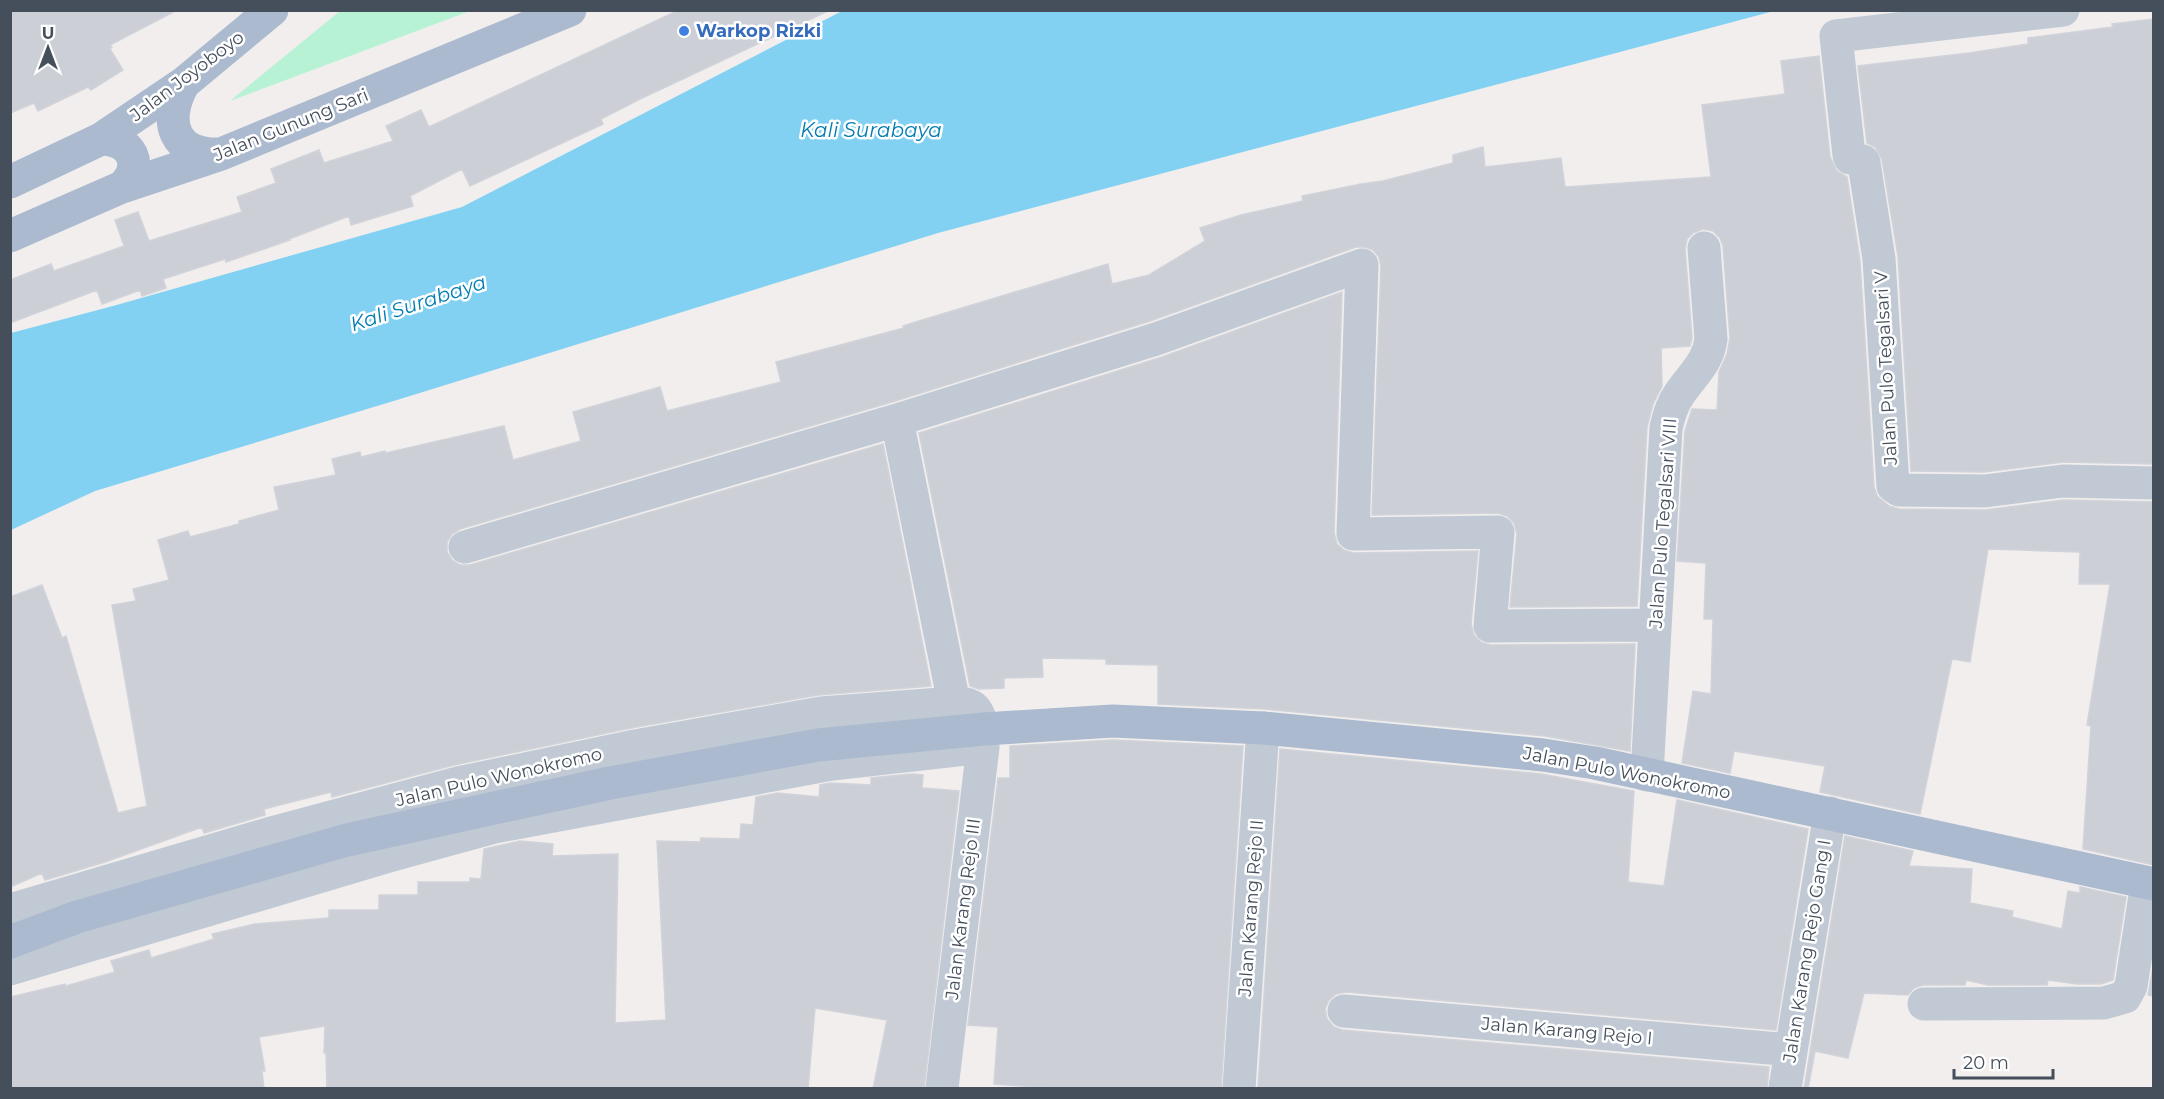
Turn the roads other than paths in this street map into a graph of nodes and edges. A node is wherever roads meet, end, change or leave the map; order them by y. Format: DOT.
graph roads {
  1 [pos="272,10"];
  2 [pos="570,10"];
  3 [pos="2063,10"];
  4 [pos="184,83"];
  5 [pos="102,139"];
  6 [pos="221,154"];
  7 [pos="10,182"];
  8 [pos="122,187"];
  9 [pos="10,236"];
  10 [pos="1704,248"];
  11 [pos="897,420"];
  12 [pos="2154,483"];
  13 [pos="465,547"];
  14 [pos="1655,625"];
  15 [pos="954,703"];
  16 [pos="1263,728"];
  17 [pos="983,738"];
  18 [pos="1647,775"];
  19 [pos="1830,813"];
  20 [pos="2150,883"];
  21 [pos="10,909"];
  22 [pos="10,942"];
  23 [pos="10,969"];
  24 [pos="1924,1004"];
  25 [pos="1344,1011"];
  26 [pos="1791,1050"];
  27 [pos="942,1089"];
  28 [pos="1239,1089"];
  29 [pos="1785,1089"];
  1 -- 4 [label="main road, Jalan Joyoboyo"];
  2 -- 6 [label="main road, Jalan Gunung Sari"];
  3 -- 12 [label="street, Jalan Pulo Tegalsari V"];
  4 -- 5 [label="main road, Jalan Joyoboyo"];
  4 -- 6 [label="main road"];
  5 -- 7 [label="main road"];
  5 -- 8 [label="main road"];
  6 -- 8 [label="main road, Jalan Gunung Sari"];
  8 -- 9 [label="main road, Jalan Gunung Sari"];
  10 -- 14 [label="street, Jalan Pulo Tegalsari VIII"];
  11 -- 13 [label="street"];
  11 -- 14 [label="street"];
  11 -- 15 [label="street"];
  14 -- 18 [label="street, Jalan Pulo Tegalsari VIII"];
  15 -- 17 [label="street"];
  15 -- 21 [label="street, Jalan Pulo Wonokromo"];
  16 -- 17 [label="main road, Jalan Pulo Wonokromo"];
  16 -- 18 [label="main road, Jalan Pulo Wonokromo"];
  16 -- 28 [label="street, Jalan Karang Rejo II"];
  17 -- 22 [label="main road, Jalan Pulo Wonokromo"];
  17 -- 23 [label="street, Jalan Pulo Wonokromo"];
  17 -- 27 [label="street, Jalan Karang Rejo III"];
  18 -- 19 [label="main road, Jalan Pulo Wonokromo"];
  19 -- 20 [label="main road, Jalan Pulo Wonokromo"];
  19 -- 26 [label="street, Jalan Karang Rejo Gang I"];
  20 -- 24 [label="street"];
  25 -- 26 [label="street, Jalan Karang Rejo I"];
  26 -- 29 [label="street, Jalan Karang Rejo Gang I"];
}
